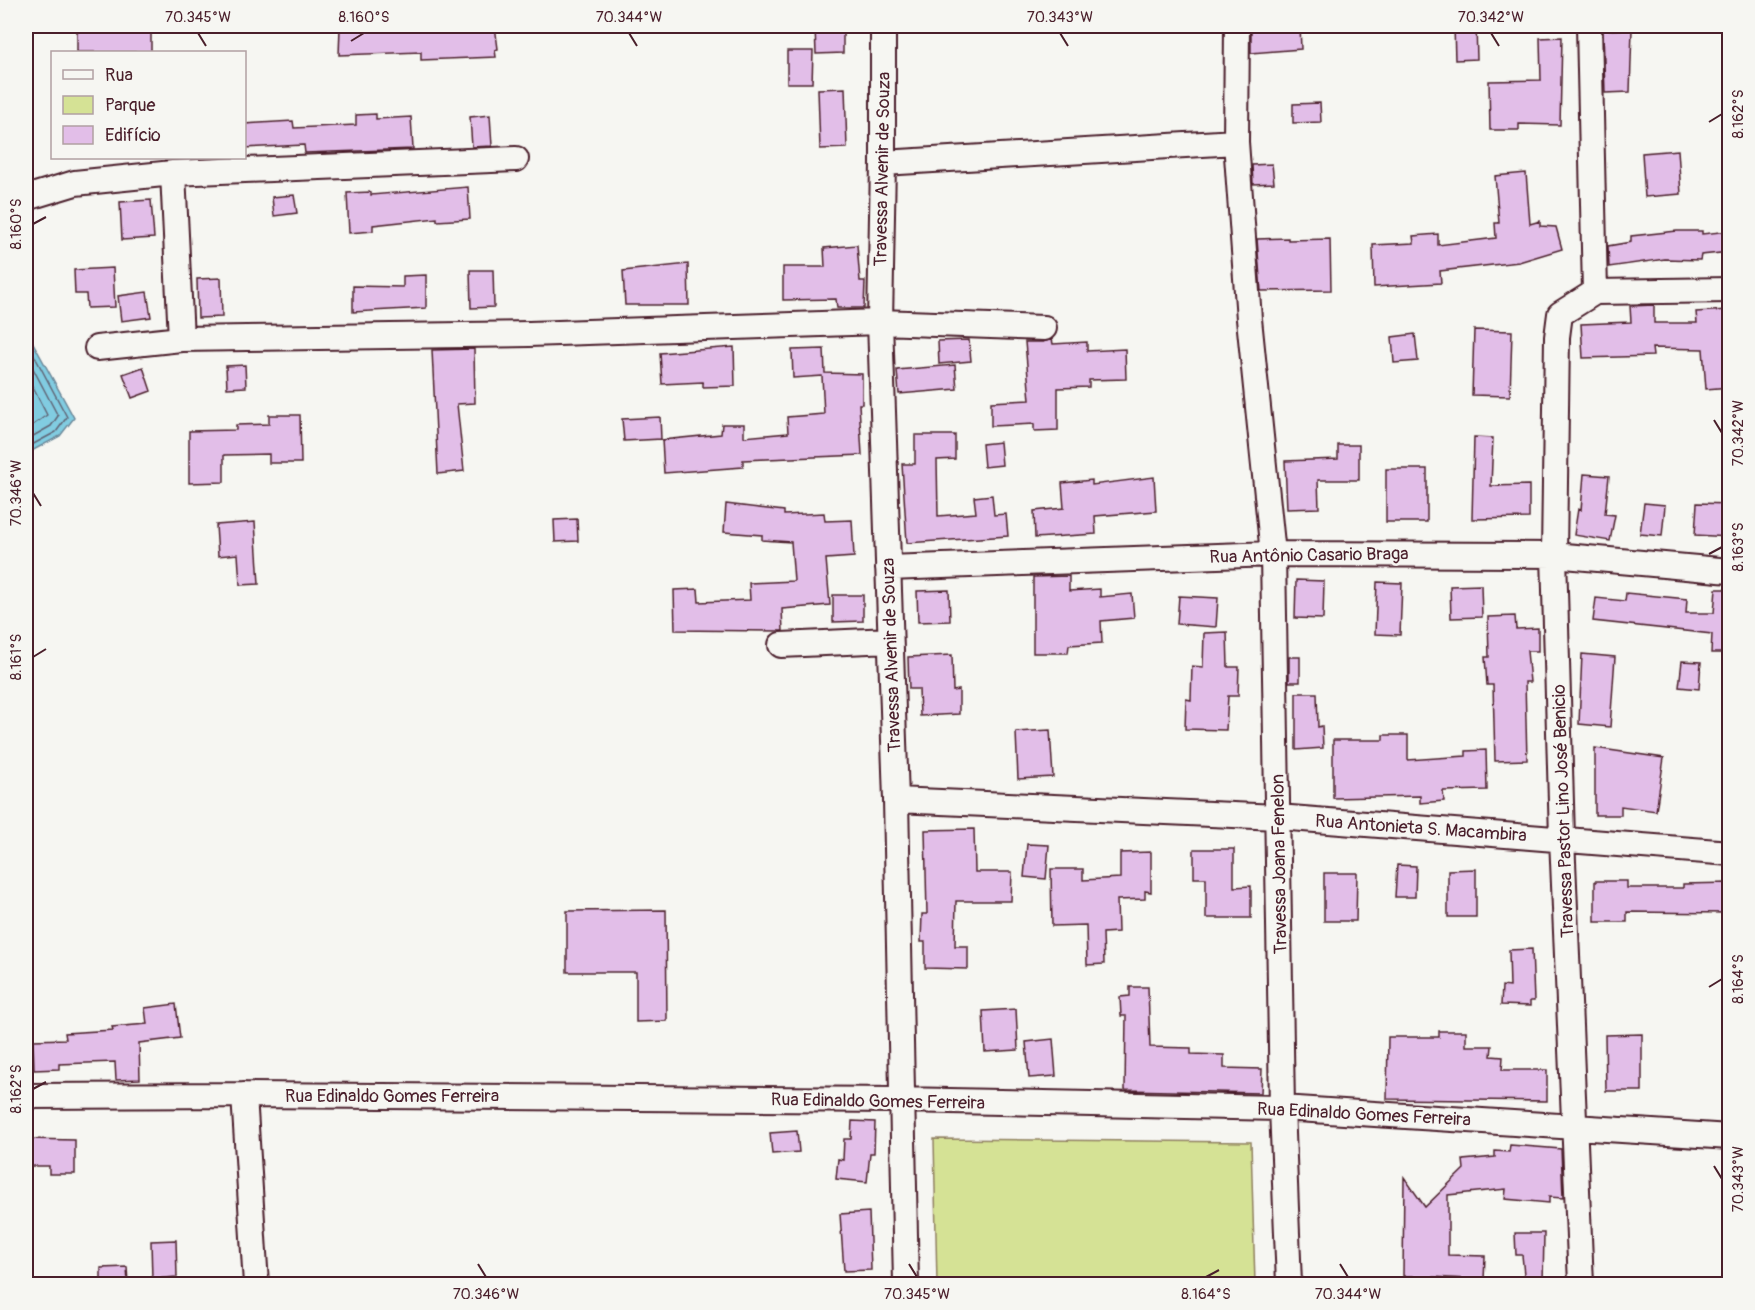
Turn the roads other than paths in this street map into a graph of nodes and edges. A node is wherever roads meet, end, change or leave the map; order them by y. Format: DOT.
graph roads {
  1 [pos="883,26"];
  2 [pos="1237,26"];
  3 [pos="1589,26"];
  4 [pos="1236,142"];
  5 [pos="516,159"];
  6 [pos="883,163"];
  7 [pos="173,173"];
  8 [pos="26,198"];
  9 [pos="1730,290"];
  10 [pos="1594,292"];
  11 [pos="880,321"];
  12 [pos="1044,328"];
  13 [pos="181,339"];
  14 [pos="97,348"];
  15 [pos="1273,554"];
  16 [pos="1554,555"];
  17 [pos="888,568"];
  18 [pos="1730,571"];
  19 [pos="890,640"];
  20 [pos="782,645"];
  21 [pos="896,800"];
  22 [pos="1278,818"];
  23 [pos="1562,838"];
  24 [pos="1730,853"];
  25 [pos="244,1095"];
  26 [pos="26,1096"];
  27 [pos="900,1100"];
  28 [pos="1282,1108"];
  29 [pos="1576,1128"];
  30 [pos="1730,1137"];
  31 [pos="256,1284"];
  32 [pos="906,1284"];
  33 [pos="1289,1284"];
  34 [pos="1581,1284"];
  1 -- 6 [label="street, Travessa Alvenir de Souza"];
  2 -- 4 [label="street, Travessa Joana Fenelon"];
  3 -- 10 [label="street"];
  4 -- 6 [label="street"];
  4 -- 15 [label="street, Travessa Joana Fenelon"];
  5 -- 7 [label="street"];
  6 -- 11 [label="street, Travessa Alvenir de Souza"];
  7 -- 8 [label="street"];
  7 -- 13 [label="street"];
  9 -- 10 [label="street"];
  10 -- 16 [label="street, Travessa Pastor Lino José Benicio"];
  11 -- 12 [label="street"];
  11 -- 13 [label="street"];
  11 -- 17 [label="street, Travessa Alvenir de Souza"];
  13 -- 14 [label="street"];
  15 -- 16 [label="street, Rua Antônio Casario Braga"];
  15 -- 17 [label="street, Rua Antônio Casario Braga"];
  15 -- 22 [label="street, Travessa Joana Fenelon"];
  16 -- 18 [label="street, Rua Antônio Casario Braga"];
  16 -- 23 [label="street, Travessa Pastor Lino José Benicio"];
  17 -- 19 [label="street, Travessa Alvenir de Souza"];
  19 -- 20 [label="street"];
  19 -- 21 [label="street, Travessa Alvenir de Souza"];
  21 -- 22 [label="street, Rua Antonieta S. Macambira"];
  21 -- 27 [label="street, Travessa Alvenir de Souza"];
  22 -- 23 [label="street, Rua Antonieta S. Macambira"];
  22 -- 28 [label="street, Travessa Joana Fenelon"];
  23 -- 24 [label="street, Rua Antonieta S. Macambira"];
  23 -- 29 [label="street, Travessa Pastor Lino José Benicio"];
  25 -- 26 [label="street, Rua Edinaldo Gomes Ferreira"];
  25 -- 27 [label="street, Rua Edinaldo Gomes Ferreira"];
  25 -- 31 [label="street"];
  27 -- 28 [label="street, Rua Edinaldo Gomes Ferreira"];
  27 -- 32 [label="street, Travessa Alvenir de Souza"];
  28 -- 29 [label="street, Rua Edinaldo Gomes Ferreira"];
  28 -- 33 [label="street, Travessa Joana Fenelon"];
  29 -- 30 [label="street, Rua Edinaldo Gomes Ferreira"];
  29 -- 34 [label="street, Travessa Pastor Lino José Benicio"];
}
